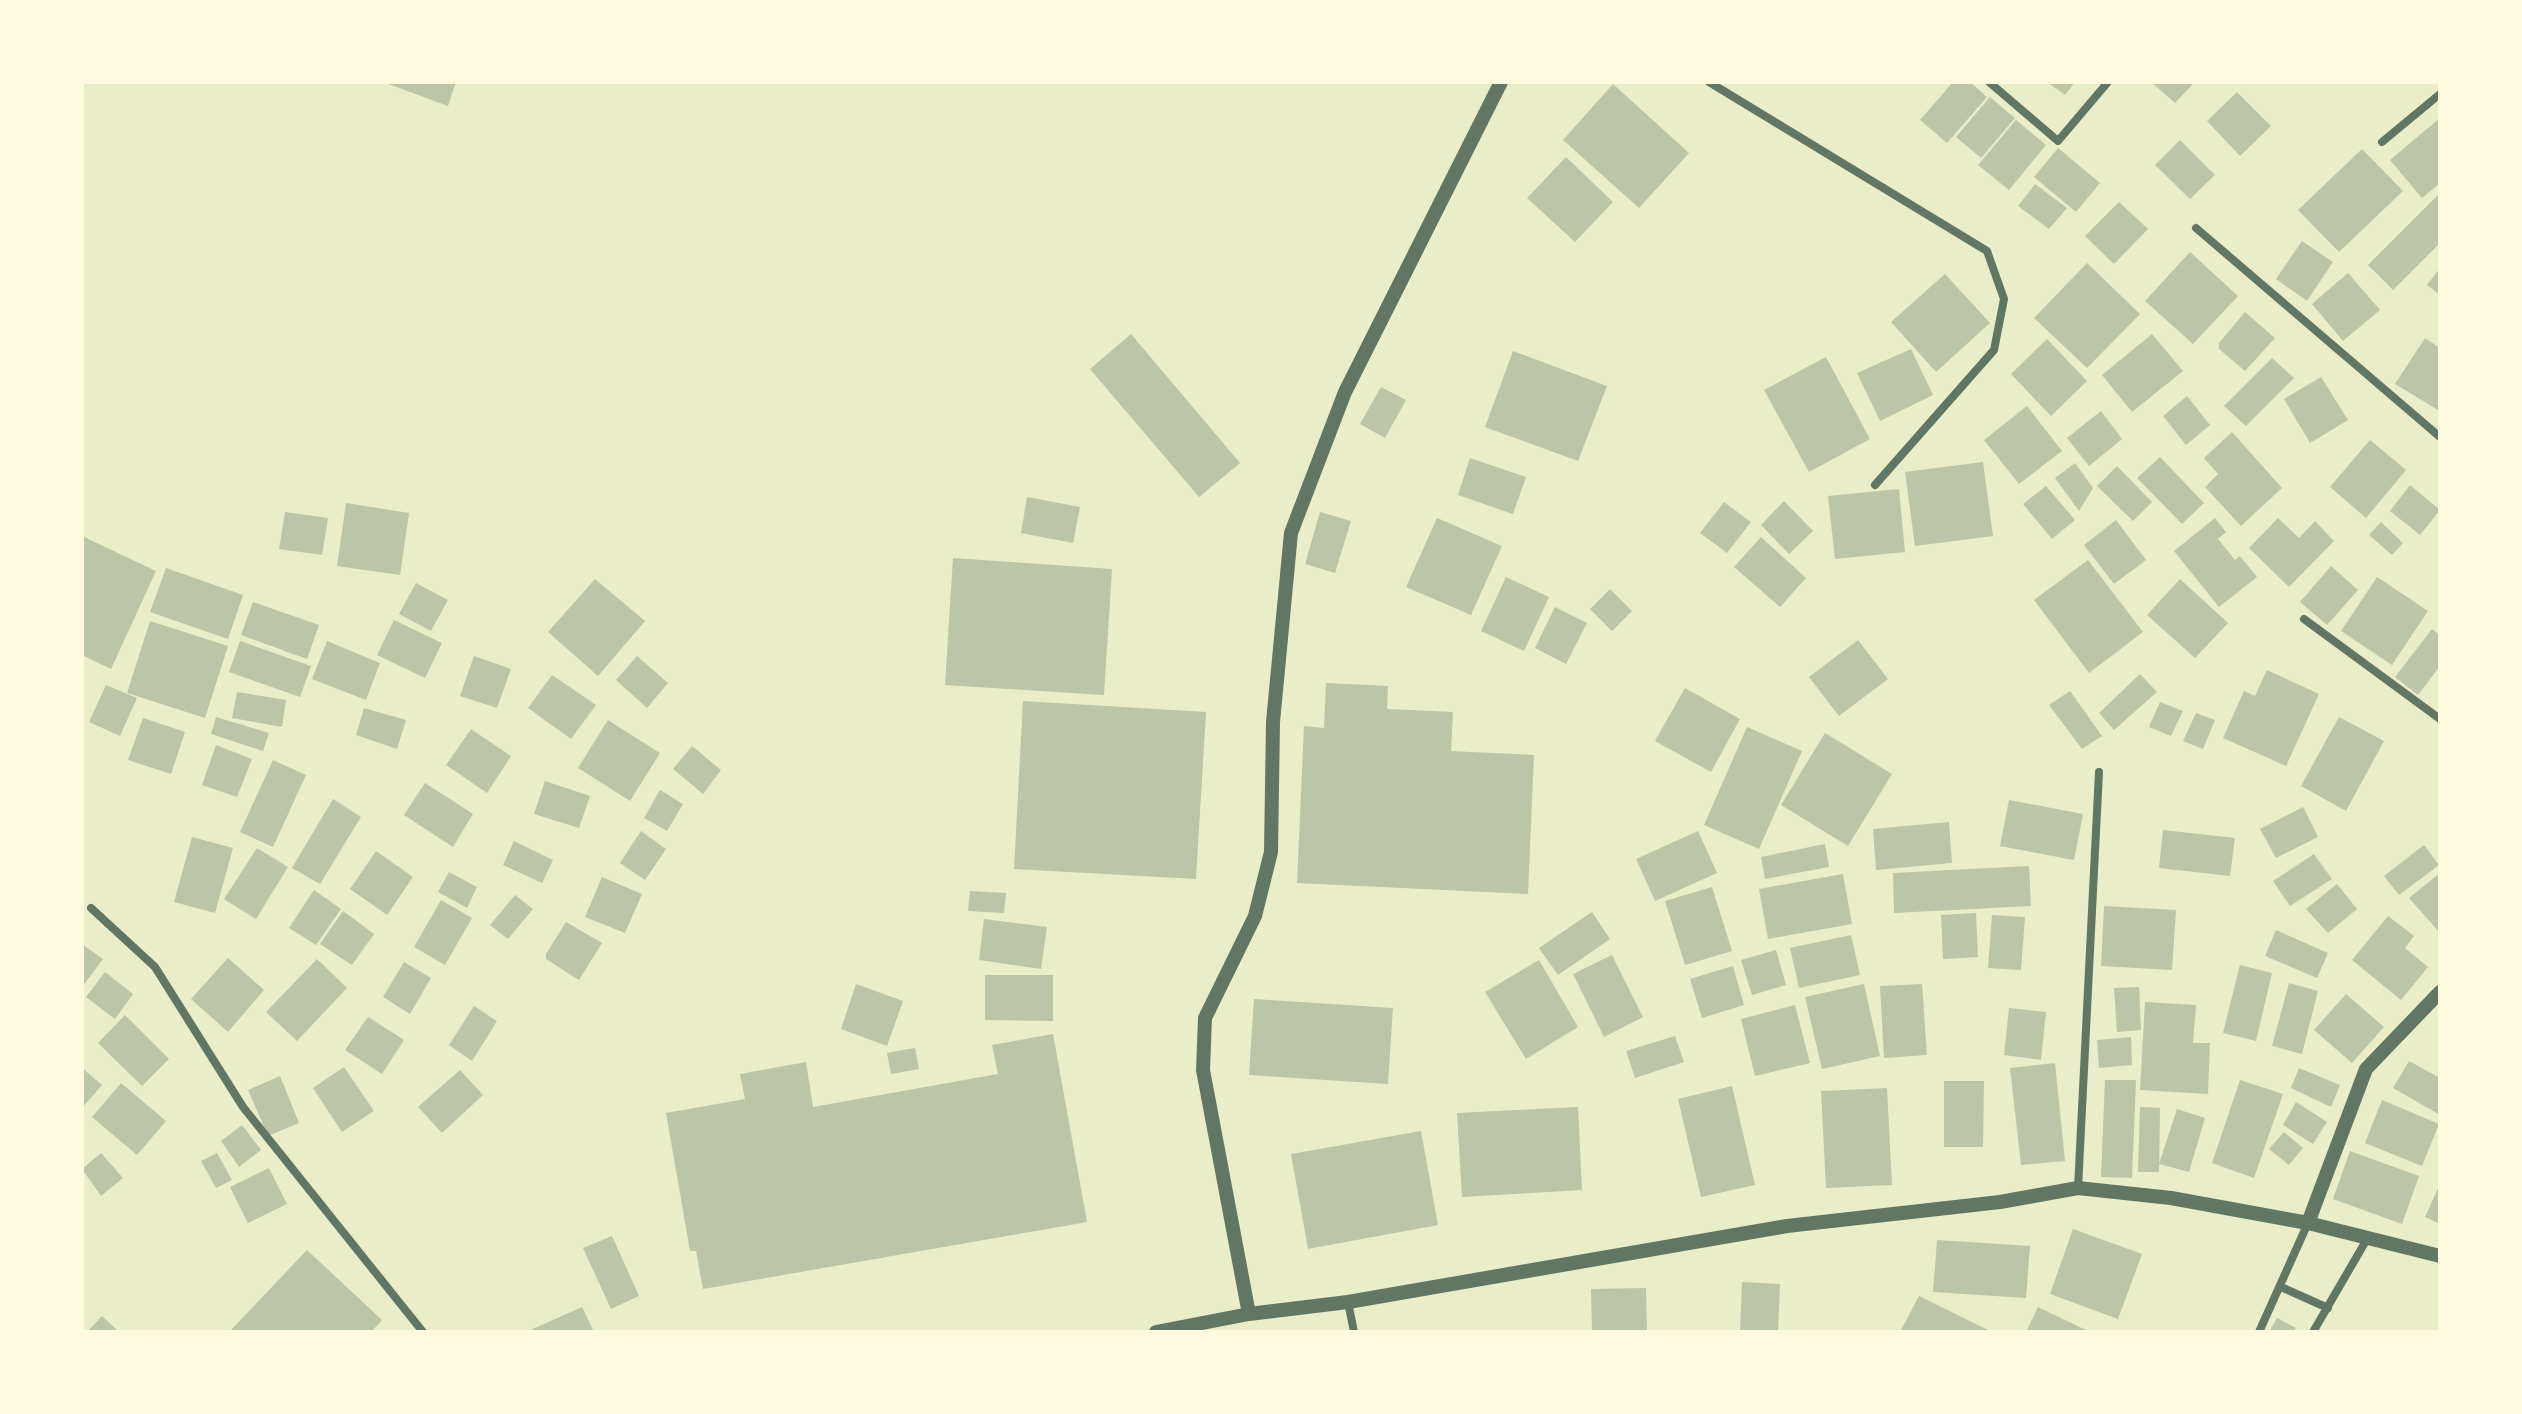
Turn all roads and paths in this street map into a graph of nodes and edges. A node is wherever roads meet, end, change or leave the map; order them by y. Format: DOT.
graph roads {
  1 [pos="1501,82"];
  2 [pos="1709,82"];
  3 [pos="1989,82"];
  4 [pos="2108,82"];
  5 [pos="2440,94"];
  6 [pos="2382,142"];
  7 [pos="2196,228"];
  8 [pos="2440,437"];
  9 [pos="1875,485"];
  10 [pos="2304,619"];
  11 [pos="2440,719"];
  12 [pos="2099,772"];
  13 [pos="91,908"];
  14 [pos="2440,992"];
  15 [pos="2078,1188"];
  16 [pos="2308,1223"];
  17 [pos="2367,1239"];
  18 [pos="2440,1256"];
  19 [pos="2281,1287"];
  20 [pos="1348,1302"];
  21 [pos="2328,1308"];
  22 [pos="1249,1314"];
  23 [pos="423,1332"];
  24 [pos="1156,1332"];
  25 [pos="1354,1332"];
  26 [pos="2259,1332"];
  27 [pos="2313,1332"];
  1 -- 22 [label="street"];
  2 -- 9 [label="street"];
  3 -- 4 [label="street"];
  5 -- 6 [label="street"];
  7 -- 8 [label="street"];
  10 -- 11 [label="street"];
  12 -- 15 [label="street"];
  13 -- 23 [label="street"];
  14 -- 16 [label="street"];
  15 -- 16 [label="street"];
  15 -- 20 [label="street"];
  16 -- 17 [label="street"];
  16 -- 19 [label="street"];
  17 -- 18 [label="street"];
  17 -- 21 [label="street"];
  19 -- 21 [label="street"];
  19 -- 26 [label="street"];
  20 -- 22 [label="street"];
  20 -- 25 [label="street"];
  21 -- 27 [label="street"];
  22 -- 24 [label="street"];
}
